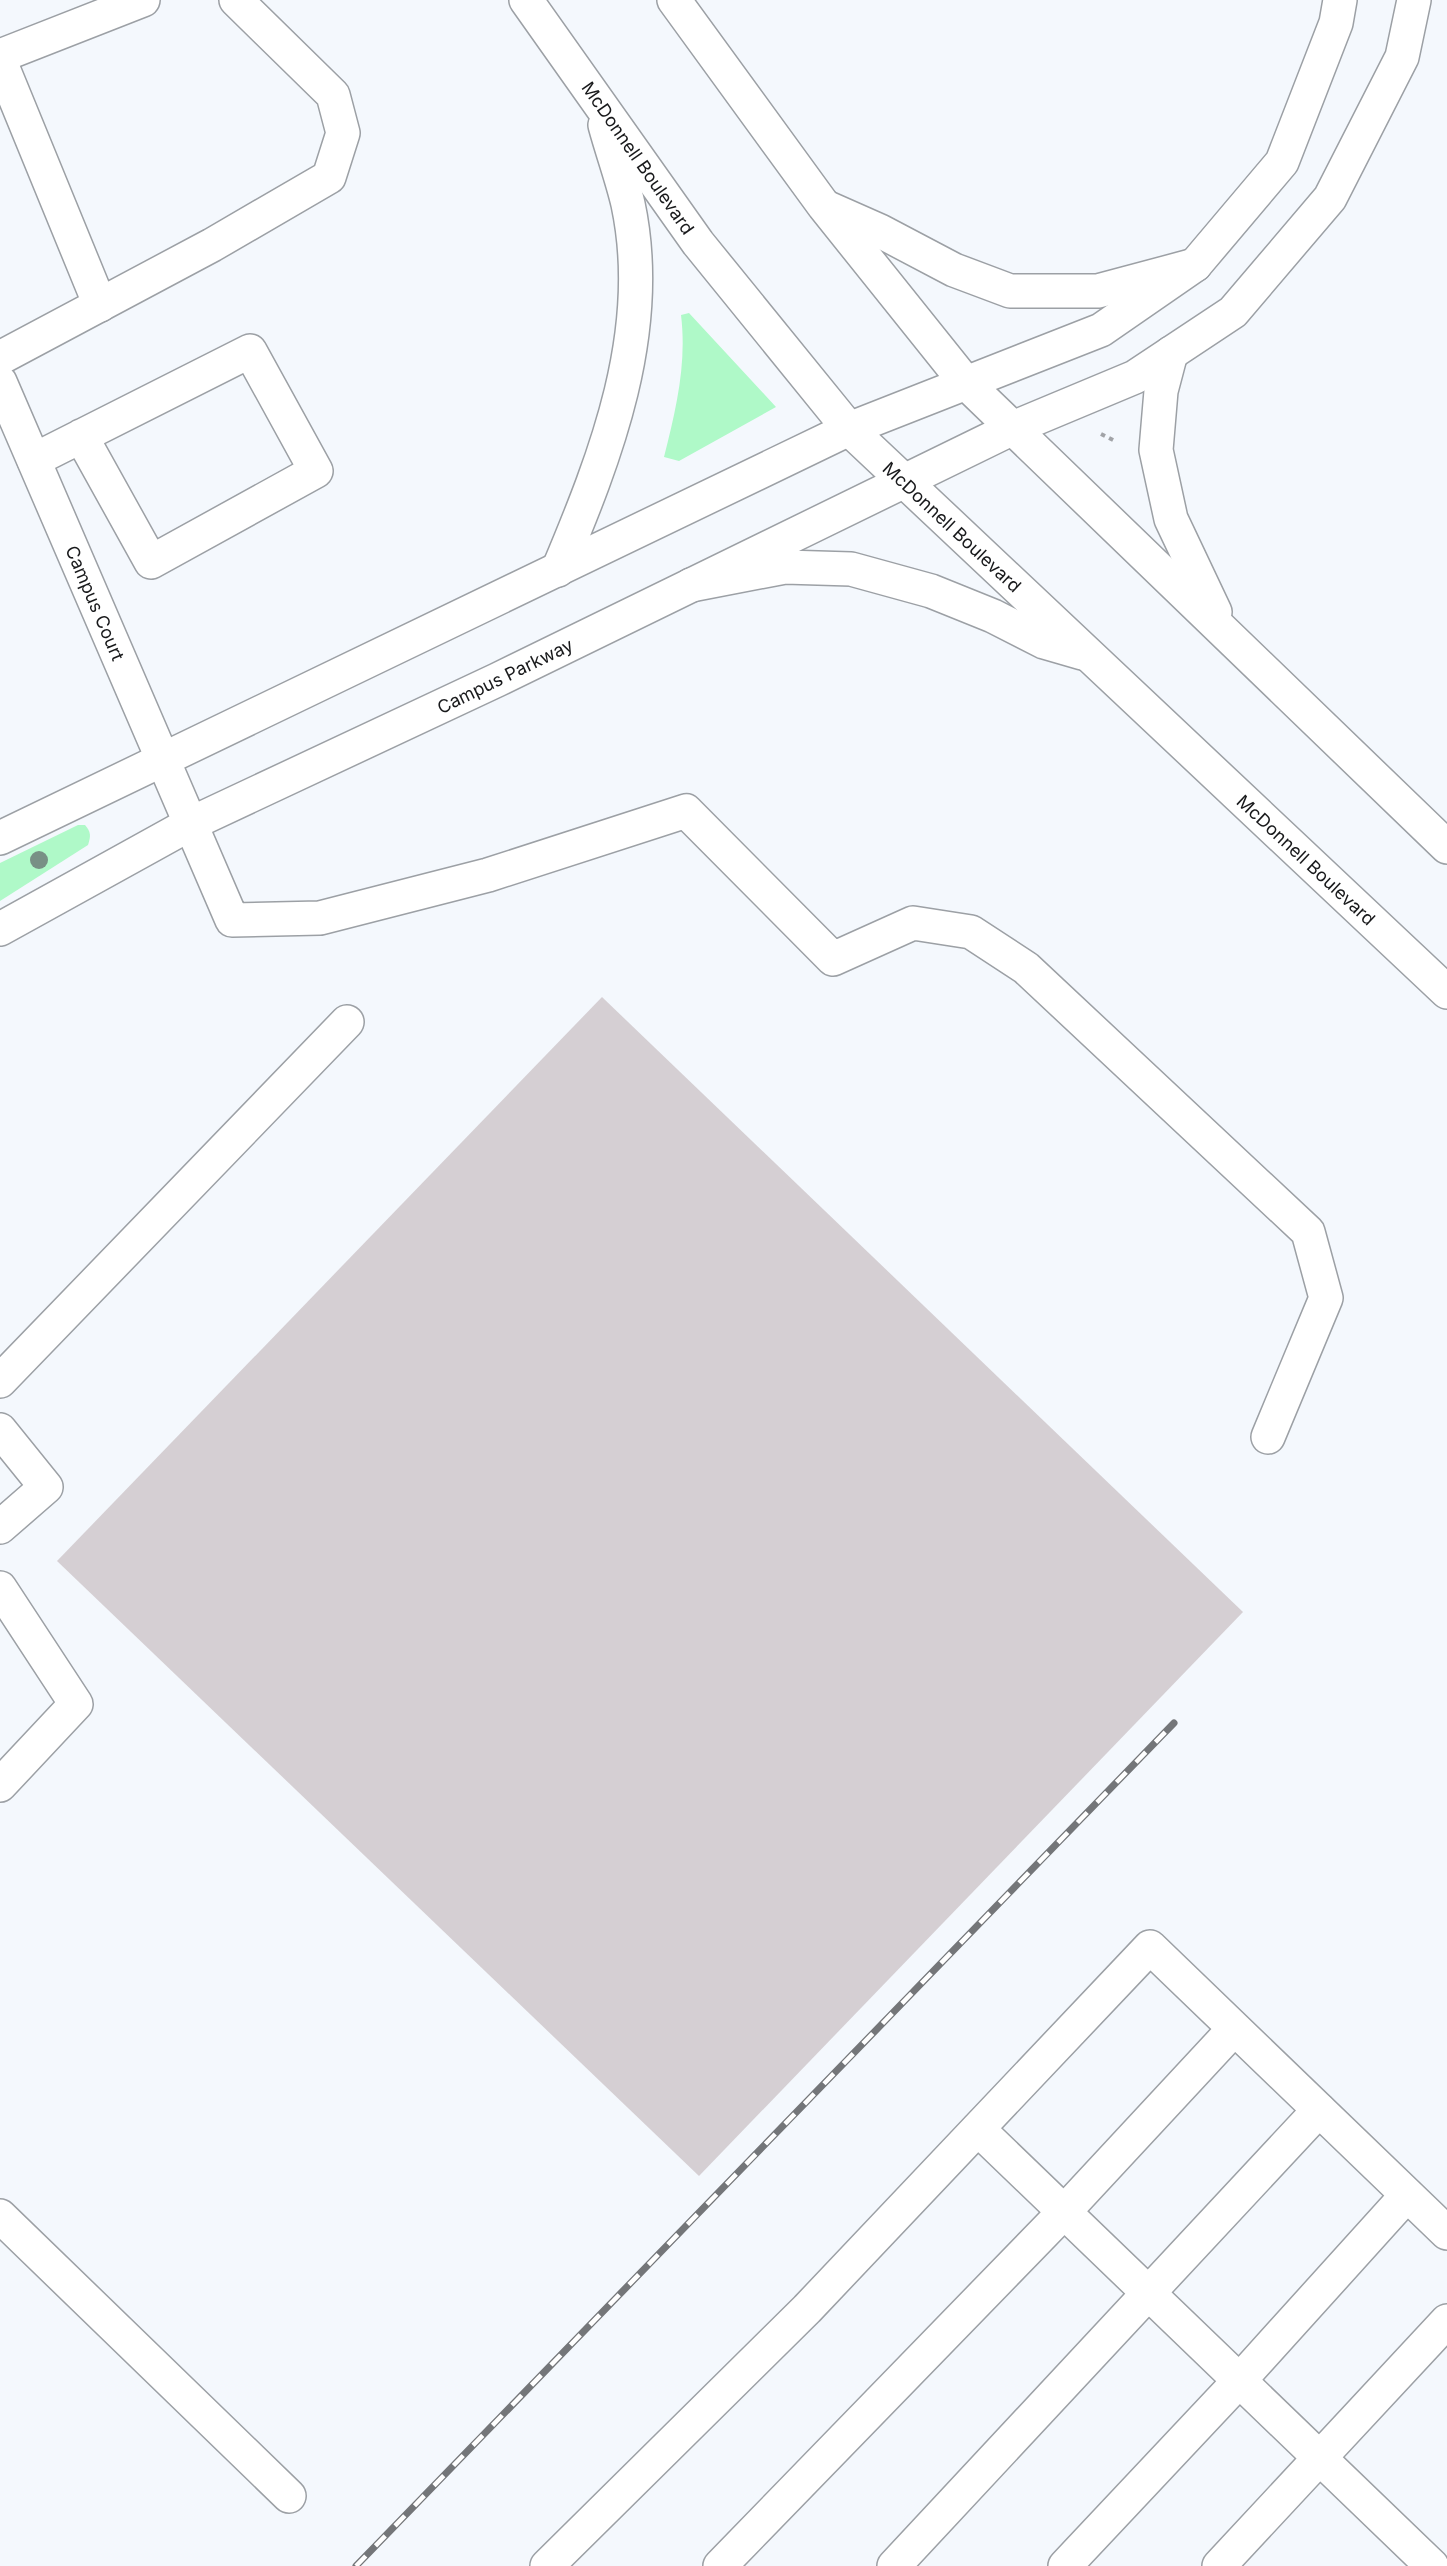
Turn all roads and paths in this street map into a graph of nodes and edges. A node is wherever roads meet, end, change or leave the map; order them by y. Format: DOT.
graph roads {
  1 [pos="143,0"];
  2 [pos="236,0"];
  3 [pos="526,0"];
  4 [pos="674,0"];
  5 [pos="1340,0"];
  6 [pos="1414,0"];
  7 [pos="0,56"];
  8 [pos="0,61"];
  9 [pos="597,101"];
  10 [pos="824,206"];
  11 [pos="1195,265"];
  12 [pos="100,305"];
  13 [pos="1171,353"];
  14 [pos="0,358"];
  15 [pos="0,382"];
  16 [pos="965,382"];
  17 [pos="1013,428"];
  18 [pos="849,429"];
  19 [pos="1099,431"];
  20 [pos="81,436"];
  21 [pos="1122,444"];
  22 [pos="34,460"];
  23 [pos="903,481"];
  24 [pos="558,570"];
  25 [pos="691,585"];
  26 [pos="1223,630"];
  27 [pos="1089,655"];
  28 [pos="163,761"];
  29 [pos="190,824"];
  30 [pos="0,838"];
  31 [pos="1447,847"];
  32 [pos="0,929"];
  33 [pos="1447,992"];
  34 [pos="347,1022"];
  35 [pos="0,1381"];
  36 [pos="0,1431"];
  37 [pos="1268,1437"];
  38 [pos="0,1527"];
  39 [pos="0,1588"];
  40 [pos="0,1785"];
  41 [pos="1234,2029"];
  42 [pos="1319,2110"];
  43 [pos="978,2129"];
  44 [pos="1407,2195"];
  45 [pos="1064,2212"];
  46 [pos="0,2216"];
  47 [pos="1447,2233"];
  48 [pos="1149,2292"];
  49 [pos="1447,2321"];
  50 [pos="1239,2381"];
  51 [pos="1319,2458"];
  52 [pos="289,2496"];
  53 [pos="1447,2550"];
  54 [pos="547,2566"];
  55 [pos="720,2566"];
  56 [pos="894,2566"];
  57 [pos="1065,2566"];
  58 [pos="1219,2566"];
  59 [pos="1432,2566"];
  1 -- 7 [label="main road"];
  2 -- 12 [label="main road"];
  3 -- 9 [label="main road, McDonnell Boulevard"];
  4 -- 10 [label="main road"];
  5 -- 11 [label="main road"];
  6 -- 13 [label="main road, Campus Parkway"];
  8 -- 12 [label="main road"];
  9 -- 18 [label="main road, McDonnell Boulevard"];
  9 -- 24 [label="main road"];
  10 -- 11 [label="main road"];
  10 -- 16 [label="main road"];
  11 -- 16 [label="main road"];
  12 -- 14 [label="main road"];
  13 -- 17 [label="main road, Campus Parkway"];
  13 -- 26 [label="main road"];
  15 -- 22 [label="main road, Campus Court"];
  16 -- 17 [label="main road"];
  16 -- 18 [label="main road"];
  17 -- 23 [label="main road, Campus Parkway"];
  17 -- 26 [label="main road"];
  18 -- 23 [label="main road, McDonnell Boulevard"];
  18 -- 24 [label="main road"];
  19 -- 21 [label="path"];
  20 -- 20 [label="main road"];
  20 -- 22 [label="main road"];
  22 -- 28 [label="main road, Campus Court"];
  23 -- 25 [label="main road, Campus Parkway"];
  23 -- 27 [label="main road, McDonnell Boulevard"];
  24 -- 28 [label="main road"];
  25 -- 27 [label="main road"];
  25 -- 29 [label="main road, Campus Parkway"];
  26 -- 31 [label="main road"];
  27 -- 33 [label="main road, McDonnell Boulevard"];
  28 -- 29 [label="main road, Campus Court"];
  28 -- 30 [label="main road"];
  29 -- 32 [label="main road, Campus Parkway"];
  29 -- 37 [label="main road, Campus Court"];
  34 -- 35 [label="main road"];
  36 -- 38 [label="main road"];
  39 -- 40 [label="main road"];
  41 -- 42 [label="main road"];
  41 -- 43 [label="main road"];
  41 -- 45 [label="main road"];
  42 -- 44 [label="main road"];
  42 -- 48 [label="main road"];
  43 -- 45 [label="main road"];
  43 -- 54 [label="main road"];
  44 -- 47 [label="main road"];
  44 -- 50 [label="main road"];
  45 -- 48 [label="main road"];
  45 -- 55 [label="main road"];
  46 -- 52 [label="main road"];
  48 -- 50 [label="main road"];
  48 -- 56 [label="main road"];
  49 -- 51 [label="main road"];
  50 -- 51 [label="main road"];
  50 -- 57 [label="main road"];
  51 -- 58 [label="main road"];
  51 -- 59 [label="main road"];
  53 -- 59 [label="main road"];
}
